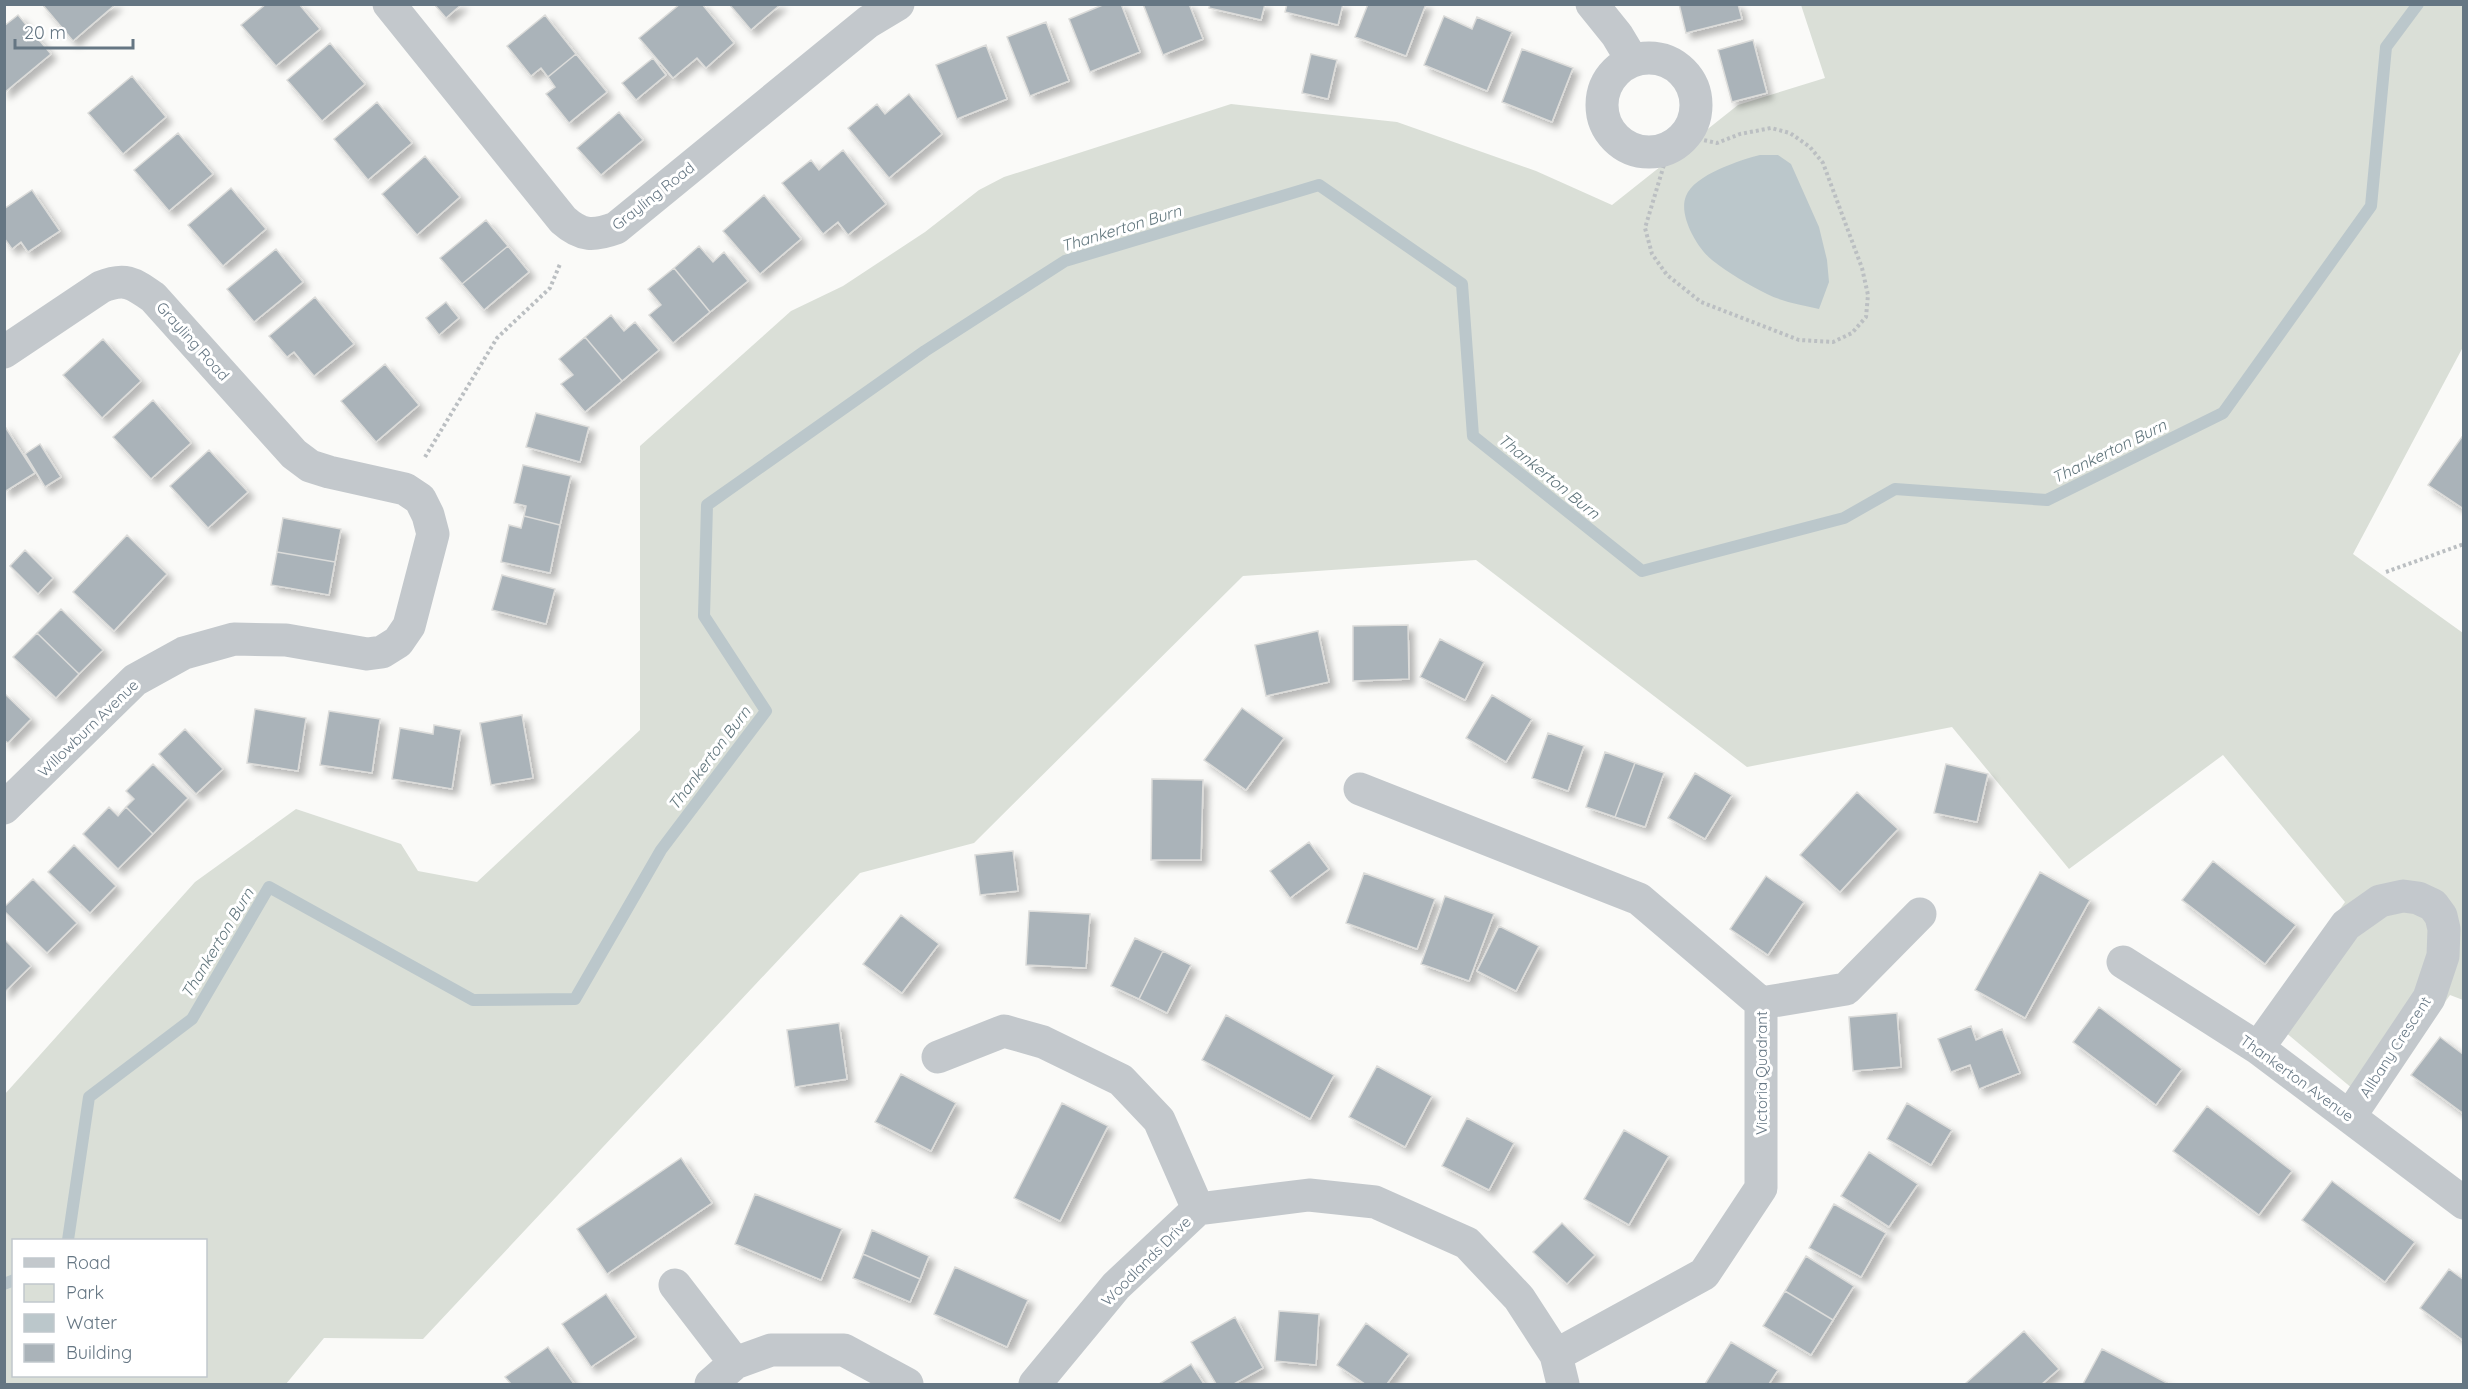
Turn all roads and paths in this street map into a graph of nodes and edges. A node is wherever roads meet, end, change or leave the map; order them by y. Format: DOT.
graph roads {
  1 [pos="389,4"];
  2 [pos="898,4"];
  3 [pos="1592,4"];
  4 [pos="1632,60"];
  5 [pos="1677,142"];
  6 [pos="573,230"];
  7 [pos="4,352"];
  8 [pos="405,489"];
  9 [pos="2463,544"];
  10 [pos="2386,572"];
  11 [pos="1360,789"];
  12 [pos="4,808"];
  13 [pos="1920,914"];
  14 [pos="2123,962"];
  15 [pos="1761,1003"];
  16 [pos="2258,1048"];
  17 [pos="938,1057"];
  18 [pos="2349,1116"];
  19 [pos="2463,1203"];
  20 [pos="1198,1209"];
  21 [pos="675,1285"];
  22 [pos="1560,1370"];
  23 [pos="723,1374"];
  24 [pos="907,1384"];
  25 [pos="1035,1384"];
  1 -- 6 [label="street"];
  2 -- 6 [label="street, Grayling Road"];
  3 -- 4 [label="street"];
  4 -- 5 [label="street"];
  4 -- 5 [label="street"];
  5 -- 5 [label="path"];
  6 -- 8 [label="path"];
  7 -- 8 [label="street, Grayling Road"];
  8 -- 12 [label="street, Willowburn Avenue"];
  9 -- 10 [label="path"];
  11 -- 15 [label="street, Victoria Quadrant"];
  13 -- 15 [label="street"];
  14 -- 16 [label="street, Thankerton Avenue"];
  15 -- 22 [label="street, Victoria Quadrant"];
  16 -- 18 [label="street, Thankerton Avenue"];
  16 -- 18 [label="street, Allbany Crescent"];
  17 -- 20 [label="street"];
  18 -- 19 [label="street, Thankerton Avenue"];
  20 -- 22 [label="street, Woodlands Drive"];
  20 -- 25 [label="street, Woodlands Drive"];
  21 -- 23 [label="street"];
  23 -- 24 [label="street"];
}
